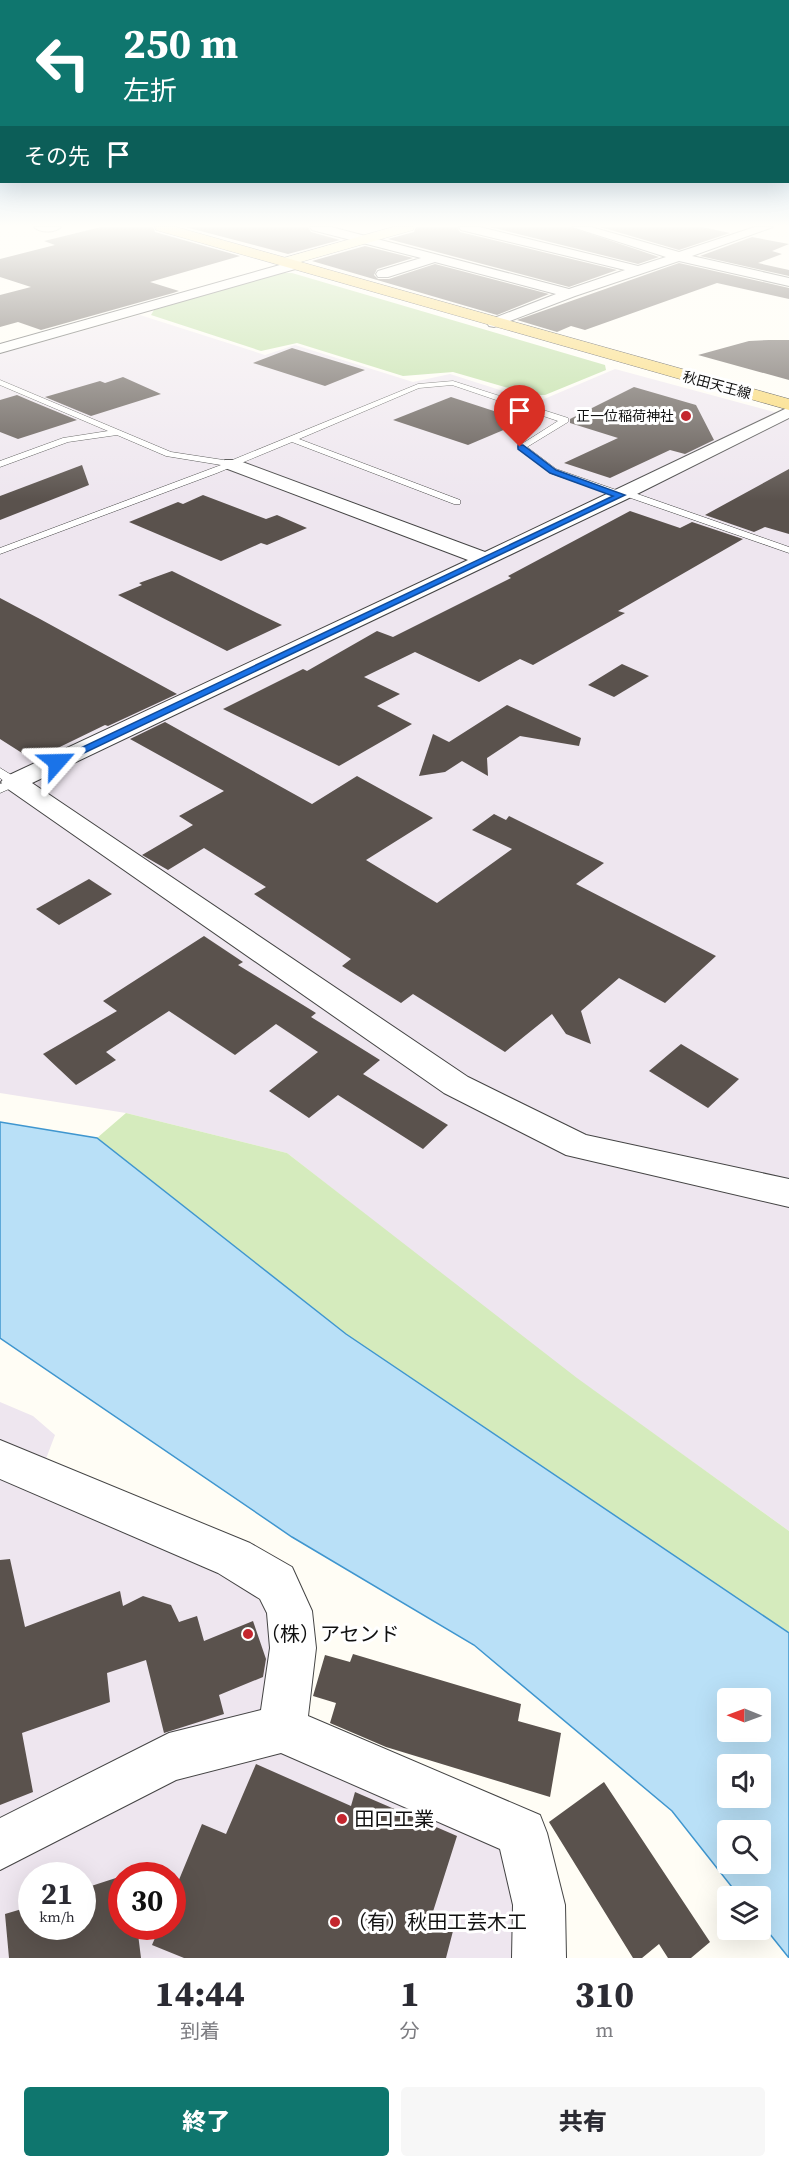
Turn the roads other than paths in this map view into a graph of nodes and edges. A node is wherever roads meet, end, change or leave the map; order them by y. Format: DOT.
graph roads {
  1 [pos="103,318"];
  2 [pos="478,318"];
  3 [pos="506,318"];
  4 [pos="494,323"];
  5 [pos="0,349"];
  6 [pos="0,382"];
  7 [pos="789,405"];
  8 [pos="789,412"];
  9 [pos="118,432"];
  10 [pos="292,439"];
  11 [pos="0,464"];
  12 [pos="231,464"];
  13 [pos="623,494"];
  14 [pos="457,502"];
  15 [pos="789,550"];
  16 [pos="0,551"];
  17 [pos="485,560"];
  18 [pos="5,781"];
  19 [pos="789,1194"];
  20 [pos="0,1459"];
  21 [pos="282,1729"];
  22 [pos="0,1845"];
  23 [pos="539,1958"];
  1 -- 5 [label="street"];
  2 -- 4 [label="main road, 秋田天王線"];
  3 -- 4 [label="street"];
  4 -- 7 [label="main road, 秋田天王線"];
  6 -- 9 [label="lane"];
  8 -- 13 [label="street"];
  9 -- 11 [label="lane"];
  9 -- 12 [label="lane"];
  10 -- 12 [label="lane"];
  10 -- 13 [label="lane"];
  10 -- 14 [label="lane"];
  12 -- 16 [label="lane"];
  12 -- 17 [label="street"];
  13 -- 15 [label="lane"];
  13 -- 17 [label="street"];
  17 -- 18 [label="street"];
  18 -- 19 [label="street"];
  20 -- 21 [label="street"];
  21 -- 22 [label="street"];
  21 -- 23 [label="street"];
}
